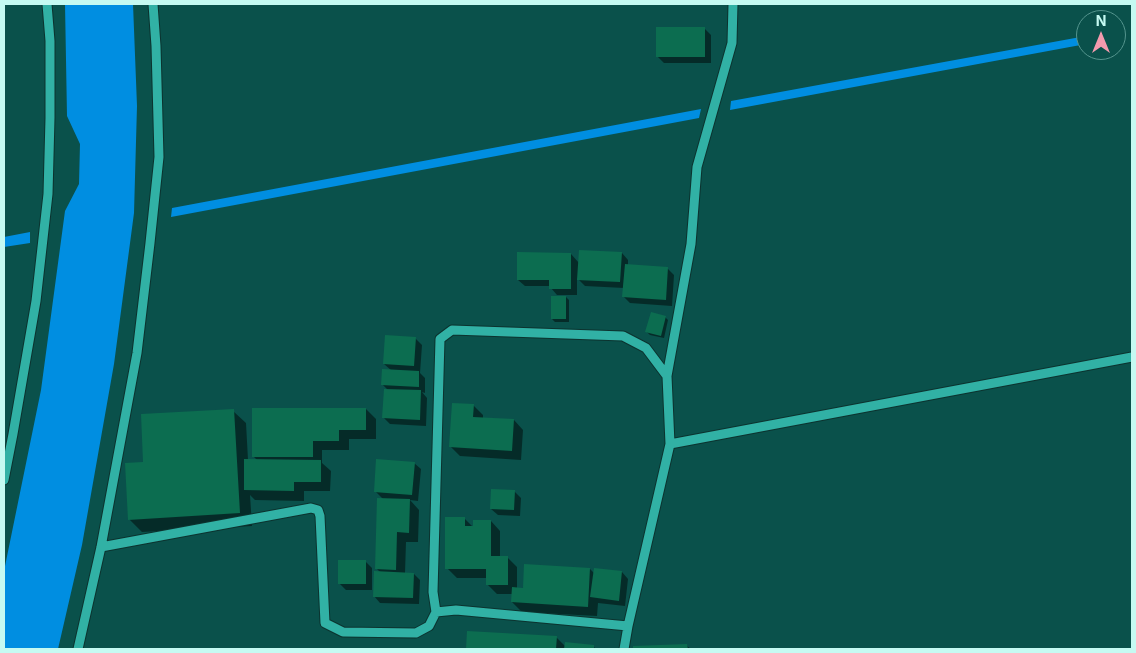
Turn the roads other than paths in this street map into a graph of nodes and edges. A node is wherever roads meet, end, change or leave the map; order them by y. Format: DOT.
graph roads {
  1 [pos="47,4"];
  2 [pos="153,4"];
  3 [pos="733,4"];
  4 [pos="1132,357"];
  5 [pos="667,376"];
  6 [pos="670,444"];
  7 [pos="4,480"];
  8 [pos="101,546"];
  9 [pos="436,612"];
  10 [pos="628,626"];
  11 [pos="78,649"];
  12 [pos="624,649"];
  1 -- 7 [label="street"];
  2 -- 8 [label="street"];
  3 -- 5 [label="street"];
  4 -- 6 [label="street"];
  5 -- 6 [label="street"];
  5 -- 9 [label="street"];
  6 -- 10 [label="street"];
  8 -- 9 [label="street"];
  8 -- 11 [label="street"];
  9 -- 10 [label="street"];
  10 -- 12 [label="street"];
}
